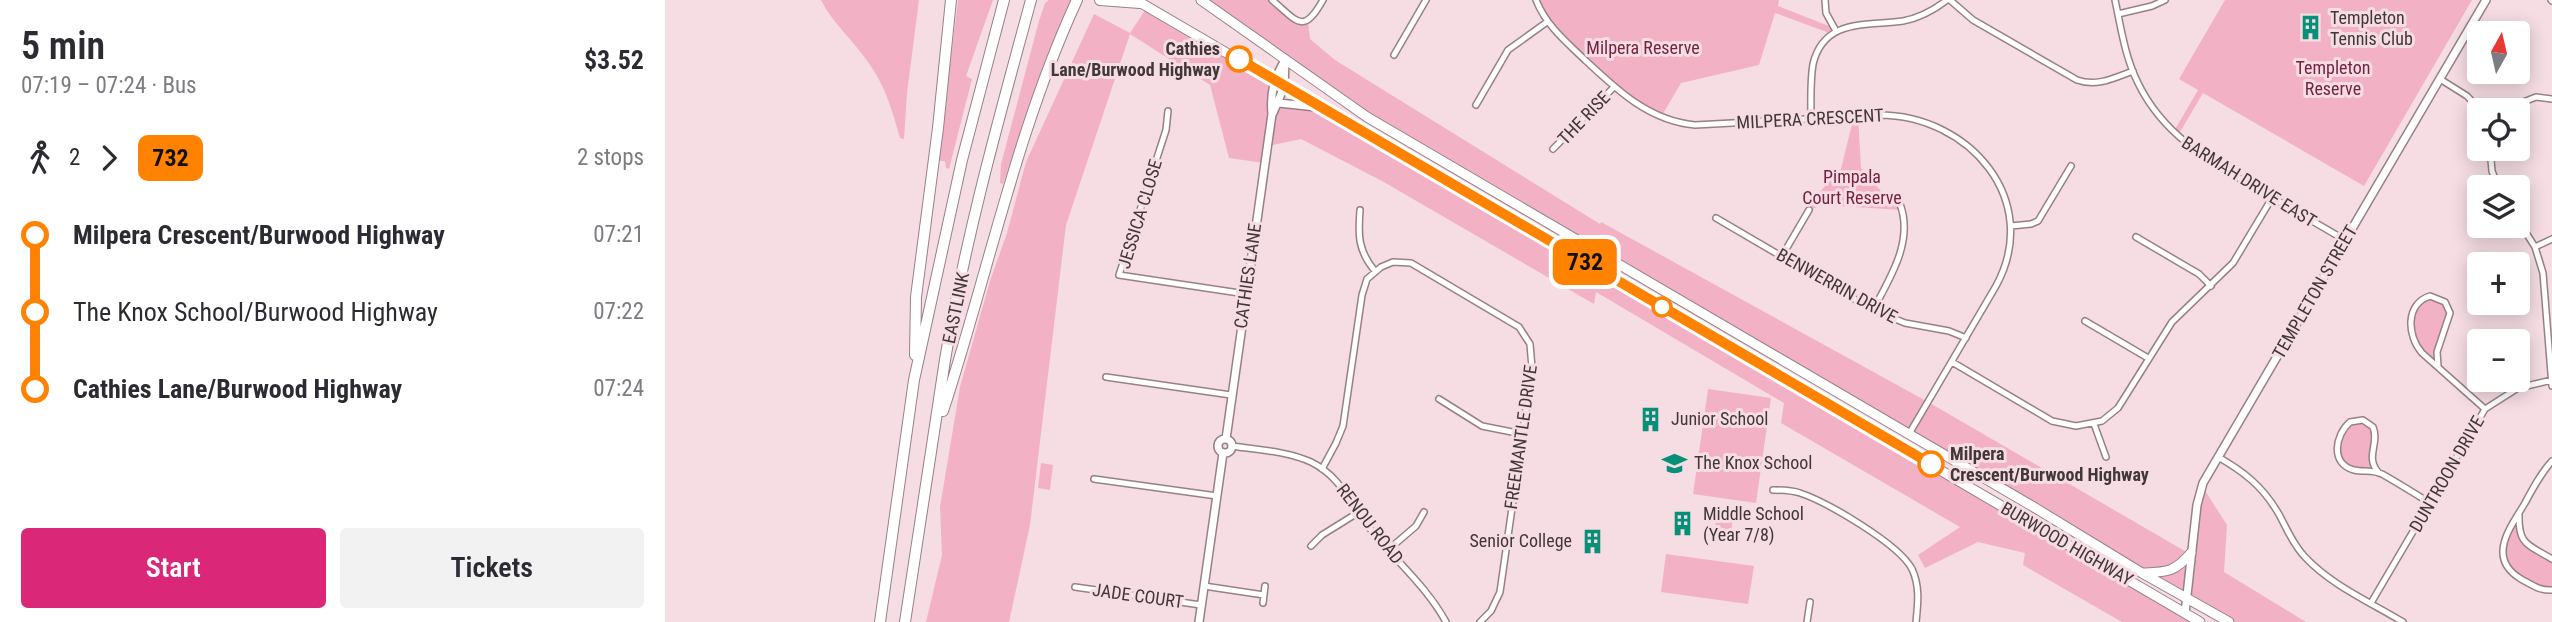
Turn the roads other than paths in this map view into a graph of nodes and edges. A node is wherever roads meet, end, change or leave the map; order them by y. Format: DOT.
graph roads {
  1 [pos="951,0"];
  2 [pos="1004,0"];
  3 [pos="1031,0"];
  4 [pos="1079,0"];
  5 [pos="1100,0"];
  6 [pos="1201,0"];
  7 [pos="1272,0"];
  8 [pos="1323,0"];
  9 [pos="1426,0"];
  10 [pos="1536,0"];
  11 [pos="1825,0"];
  12 [pos="1948,0"];
  13 [pos="2115,0"];
  14 [pos="2165,0"];
  15 [pos="2486,0"];
  16 [pos="1138,1"];
  17 [pos="2118,14"];
  18 [pos="1547,22"];
  19 [pos="1836,31"];
  20 [pos="1394,55"];
  21 [pos="1285,60"];
  22 [pos="2133,71"];
  23 [pos="2440,79"];
  24 [pos="1273,80"];
  25 [pos="1284,87"];
  26 [pos="1613,87"];
  27 [pos="2469,98"];
  28 [pos="2530,99"];
  29 [pos="2552,99"];
  30 [pos="1279,103"];
  31 [pos="1476,105"];
  32 [pos="1321,108"];
  33 [pos="1168,111"];
  34 [pos="1272,114"];
  35 [pos="1367,117"];
  36 [pos="1811,119"];
  37 [pos="1360,131"];
  38 [pos="1553,149"];
  39 [pos="2071,166"];
  40 [pos="2272,198"];
  41 [pos="1900,204"];
  42 [pos="1360,210"];
  43 [pos="1809,210"];
  44 [pos="1716,218"];
  45 [pos="2011,226"];
  46 [pos="2136,237"];
  47 [pos="2529,238"];
  48 [pos="2552,239"];
  49 [pos="2345,240"];
  50 [pos="2535,247"];
  51 [pos="1782,256"];
  52 [pos="1375,271"];
  53 [pos="2211,286"];
  54 [pos="1246,294"];
  55 [pos="1873,310"];
  56 [pos="2085,321"];
  57 [pos="1966,338"];
  58 [pos="2148,358"];
  59 [pos="1952,362"];
  60 [pos="2438,366"];
  61 [pos="1106,377"];
  62 [pos="914,380"];
  63 [pos="2552,380"];
  64 [pos="2552,386"];
  65 [pos="1231,395"];
  66 [pos="1439,399"];
  67 [pos="2485,409"];
  68 [pos="2094,424"];
  69 [pos="1522,434"];
  70 [pos="1909,434"];
  71 [pos="934,437"];
  72 [pos="1226,439"];
  73 [pos="1233,446"];
  74 [pos="1223,453"];
  75 [pos="2106,457"];
  76 [pos="2218,457"];
  77 [pos="2552,461"];
  78 [pos="1322,469"];
  79 [pos="2379,473"];
  80 [pos="1094,479"];
  81 [pos="1773,490"];
  82 [pos="1217,496"];
  83 [pos="2430,503"];
  84 [pos="1359,512"];
  85 [pos="1424,512"];
  86 [pos="2518,513"];
  87 [pos="1311,546"];
  88 [pos="1388,550"];
  89 [pos="2191,553"];
  90 [pos="2552,559"];
  91 [pos="2142,573"];
  92 [pos="1204,586"];
  93 [pos="1265,586"];
  94 [pos="1075,587"];
  95 [pos="2552,590"];
  96 [pos="1264,594"];
  97 [pos="2186,598"];
  98 [pos="1810,602"];
  99 [pos="1263,603"];
  100 [pos="2371,603"];
  101 [pos="1202,605"];
  102 [pos="2184,618"];
  103 [pos="880,622"];
  104 [pos="905,622"];
  105 [pos="1199,622"];
  106 [pos="1446,622"];
  107 [pos="1480,622"];
  108 [pos="1807,622"];
  109 [pos="1916,622"];
  110 [pos="2200,622"];
  111 [pos="2229,622"];
  112 [pos="2403,622"];
  1 -- 62 [label="highway"];
  2 -- 62 [label="highway, EASTLINK"];
  3 -- 71 [label="highway, EASTLINK"];
  4 -- 71 [label="highway"];
  5 -- 16 [label="highway"];
  6 -- 21 [label="highway, BURWOOD HIGHWAY"];
  7 -- 8 [label="street"];
  9 -- 20 [label="street"];
  10 -- 18 [label="street, MILPERA CRESCENT"];
  11 -- 19 [label="street"];
  12 -- 19 [label="street"];
  12 -- 22 [label="street"];
  13 -- 17 [label="street, BARMAH DRIVE EAST"];
  14 -- 17 [label="street"];
  15 -- 23 [label="street, TEMPLETON STREET"];
  16 -- 24 [label="highway, BURWOOD HIGHWAY"];
  17 -- 22 [label="street, BARMAH DRIVE EAST"];
  18 -- 26 [label="street, MILPERA CRESCENT"];
  18 -- 31 [label="street"];
  19 -- 36 [label="street"];
  21 -- 24 [label="street, CATHIES LANE"];
  21 -- 25 [label="street, CATHIES LANE"];
  21 -- 35 [label="highway, BURWOOD HIGHWAY"];
  22 -- 40 [label="street, BARMAH DRIVE EAST"];
  23 -- 27 [label="street"];
  23 -- 49 [label="street, TEMPLETON STREET"];
  24 -- 25 [label="highway, BURWOOD HIGHWAY"];
  24 -- 34 [label="street, CATHIES LANE"];
  25 -- 30 [label="street, CATHIES LANE"];
  25 -- 32 [label="highway, BURWOOD HIGHWAY"];
  26 -- 36 [label="street, MILPERA CRESCENT"];
  26 -- 38 [label="street, THE RISE"];
  28 -- 29 [label="street"];
  30 -- 32 [label="street"];
  30 -- 34 [label="street, CATHIES LANE"];
  32 -- 37 [label="highway, BURWOOD HIGHWAY"];
  33 -- 54 [label="street, JESSICA CLOSE"];
  34 -- 54 [label="street, CATHIES LANE"];
  35 -- 37 [label="highway"];
  35 -- 70 [label="highway, BURWOOD HIGHWAY"];
  36 -- 45 [label="street, MILPERA CRESCENT"];
  37 -- 102 [label="highway, BURWOOD HIGHWAY"];
  39 -- 45 [label="street"];
  40 -- 49 [label="street, BARMAH DRIVE EAST"];
  40 -- 53 [label="street"];
  41 -- 55 [label="street"];
  42 -- 52 [label="street"];
  43 -- 51 [label="street"];
  44 -- 51 [label="street, BENWERRIN DRIVE"];
  45 -- 57 [label="street, MILPERA CRESCENT"];
  46 -- 53 [label="street"];
  47 -- 50 [label="street"];
  48 -- 50 [label="street"];
  49 -- 76 [label="street, TEMPLETON STREET"];
  50 -- 63 [label="street"];
  51 -- 55 [label="street, BENWERRIN DRIVE"];
  52 -- 69 [label="street, FREEMANTLE DRIVE"];
  52 -- 78 [label="street"];
  53 -- 58 [label="street"];
  54 -- 65 [label="street, CATHIES LANE"];
  55 -- 57 [label="street, BENWERRIN DRIVE"];
  56 -- 58 [label="street"];
  57 -- 59 [label="street, MILPERA CRESCENT"];
  58 -- 68 [label="street"];
  59 -- 68 [label="street"];
  59 -- 70 [label="street, MILPERA CRESCENT"];
  60 -- 60 [label="street"];
  60 -- 67 [label="street"];
  61 -- 65 [label="street"];
  62 -- 103 [label="highway, EASTLINK"];
  63 -- 64 [label="street"];
  63 -- 67 [label="street, DUNTROON DRIVE"];
  65 -- 72 [label="street, CATHIES LANE"];
  66 -- 69 [label="street"];
  67 -- 83 [label="street, DUNTROON DRIVE"];
  68 -- 75 [label="street"];
  69 -- 107 [label="street, FREEMANTLE DRIVE"];
  70 -- 91 [label="highway, BURWOOD HIGHWAY"];
  71 -- 104 [label="highway, EASTLINK"];
  72 -- 73 [label="street"];
  72 -- 74 [label="street"];
  73 -- 74 [label="street"];
  73 -- 78 [label="street, RENOU ROAD"];
  74 -- 82 [label="street"];
  76 -- 89 [label="street, TEMPLETON STREET"];
  76 -- 100 [label="street"];
  77 -- 86 [label="street"];
  78 -- 84 [label="street, RENOU ROAD"];
  79 -- 79 [label="street"];
  79 -- 83 [label="street"];
  80 -- 82 [label="street"];
  81 -- 109 [label="street"];
  82 -- 92 [label="street"];
  83 -- 100 [label="street, DUNTROON DRIVE"];
  84 -- 87 [label="street"];
  84 -- 88 [label="street, RENOU ROAD"];
  85 -- 88 [label="street"];
  86 -- 90 [label="street"];
  86 -- 95 [label="street"];
  88 -- 106 [label="street, RENOU ROAD"];
  89 -- 91 [label="highway"];
  89 -- 97 [label="street, TEMPLETON STREET"];
  91 -- 97 [label="highway, BURWOOD HIGHWAY"];
  92 -- 96 [label="street"];
  92 -- 101 [label="street"];
  93 -- 96 [label="street"];
  94 -- 101 [label="street, JADE COURT"];
  96 -- 99 [label="street"];
  97 -- 102 [label="street, TEMPLETON STREET"];
  97 -- 111 [label="highway, BURWOOD HIGHWAY"];
  98 -- 108 [label="street"];
  100 -- 112 [label="street"];
  101 -- 105 [label="street"];
  102 -- 110 [label="highway, BURWOOD HIGHWAY"];
}
